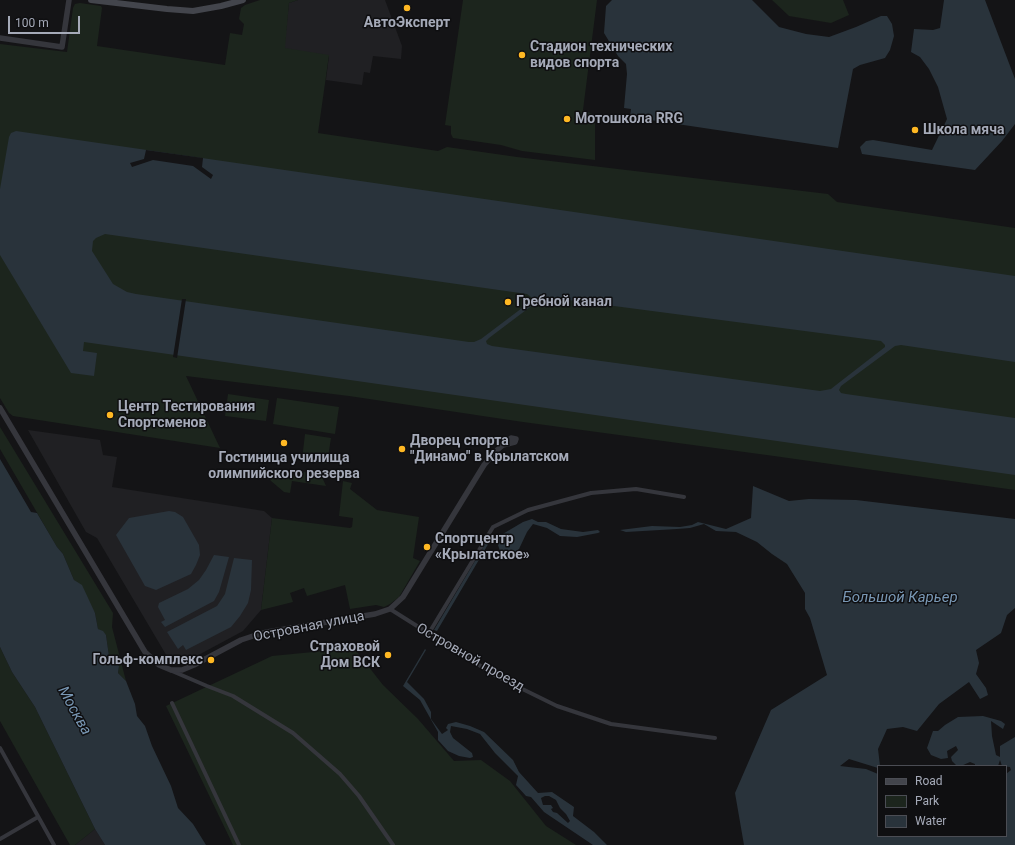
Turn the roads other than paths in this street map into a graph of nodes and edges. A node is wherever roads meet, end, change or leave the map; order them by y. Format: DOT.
graph roads {
  1 [pos="69,0"];
  2 [pos="91,0"];
  3 [pos="243,0"];
  4 [pos="0,38"];
  5 [pos="0,408"];
  6 [pos="511,438"];
  7 [pos="684,497"];
  8 [pos="390,609"];
  9 [pos="429,633"];
  10 [pos="153,660"];
  11 [pos="156,668"];
  12 [pos="171,670"];
  13 [pos="172,703"];
  14 [pos="715,738"];
  15 [pos="0,748"];
  16 [pos="38,817"];
  17 [pos="0,839"];
  18 [pos="54,845"];
  19 [pos="239,845"];
  20 [pos="393,845"];
  1 -- 4 [label="street"];
  2 -- 3 [label="main road"];
  5 -- 10 [label="street"];
  6 -- 8 [label="street"];
  7 -- 9 [label="street"];
  8 -- 9 [label="street, Островной проезд"];
  8 -- 12 [label="street, Островная улица"];
  9 -- 14 [label="street, Островной проезд"];
  10 -- 11 [label="street"];
  10 -- 12 [label="street"];
  12 -- 20 [label="street"];
  13 -- 19 [label="street"];
  15 -- 16 [label="street"];
  16 -- 17 [label="street"];
  16 -- 18 [label="street"];
}
